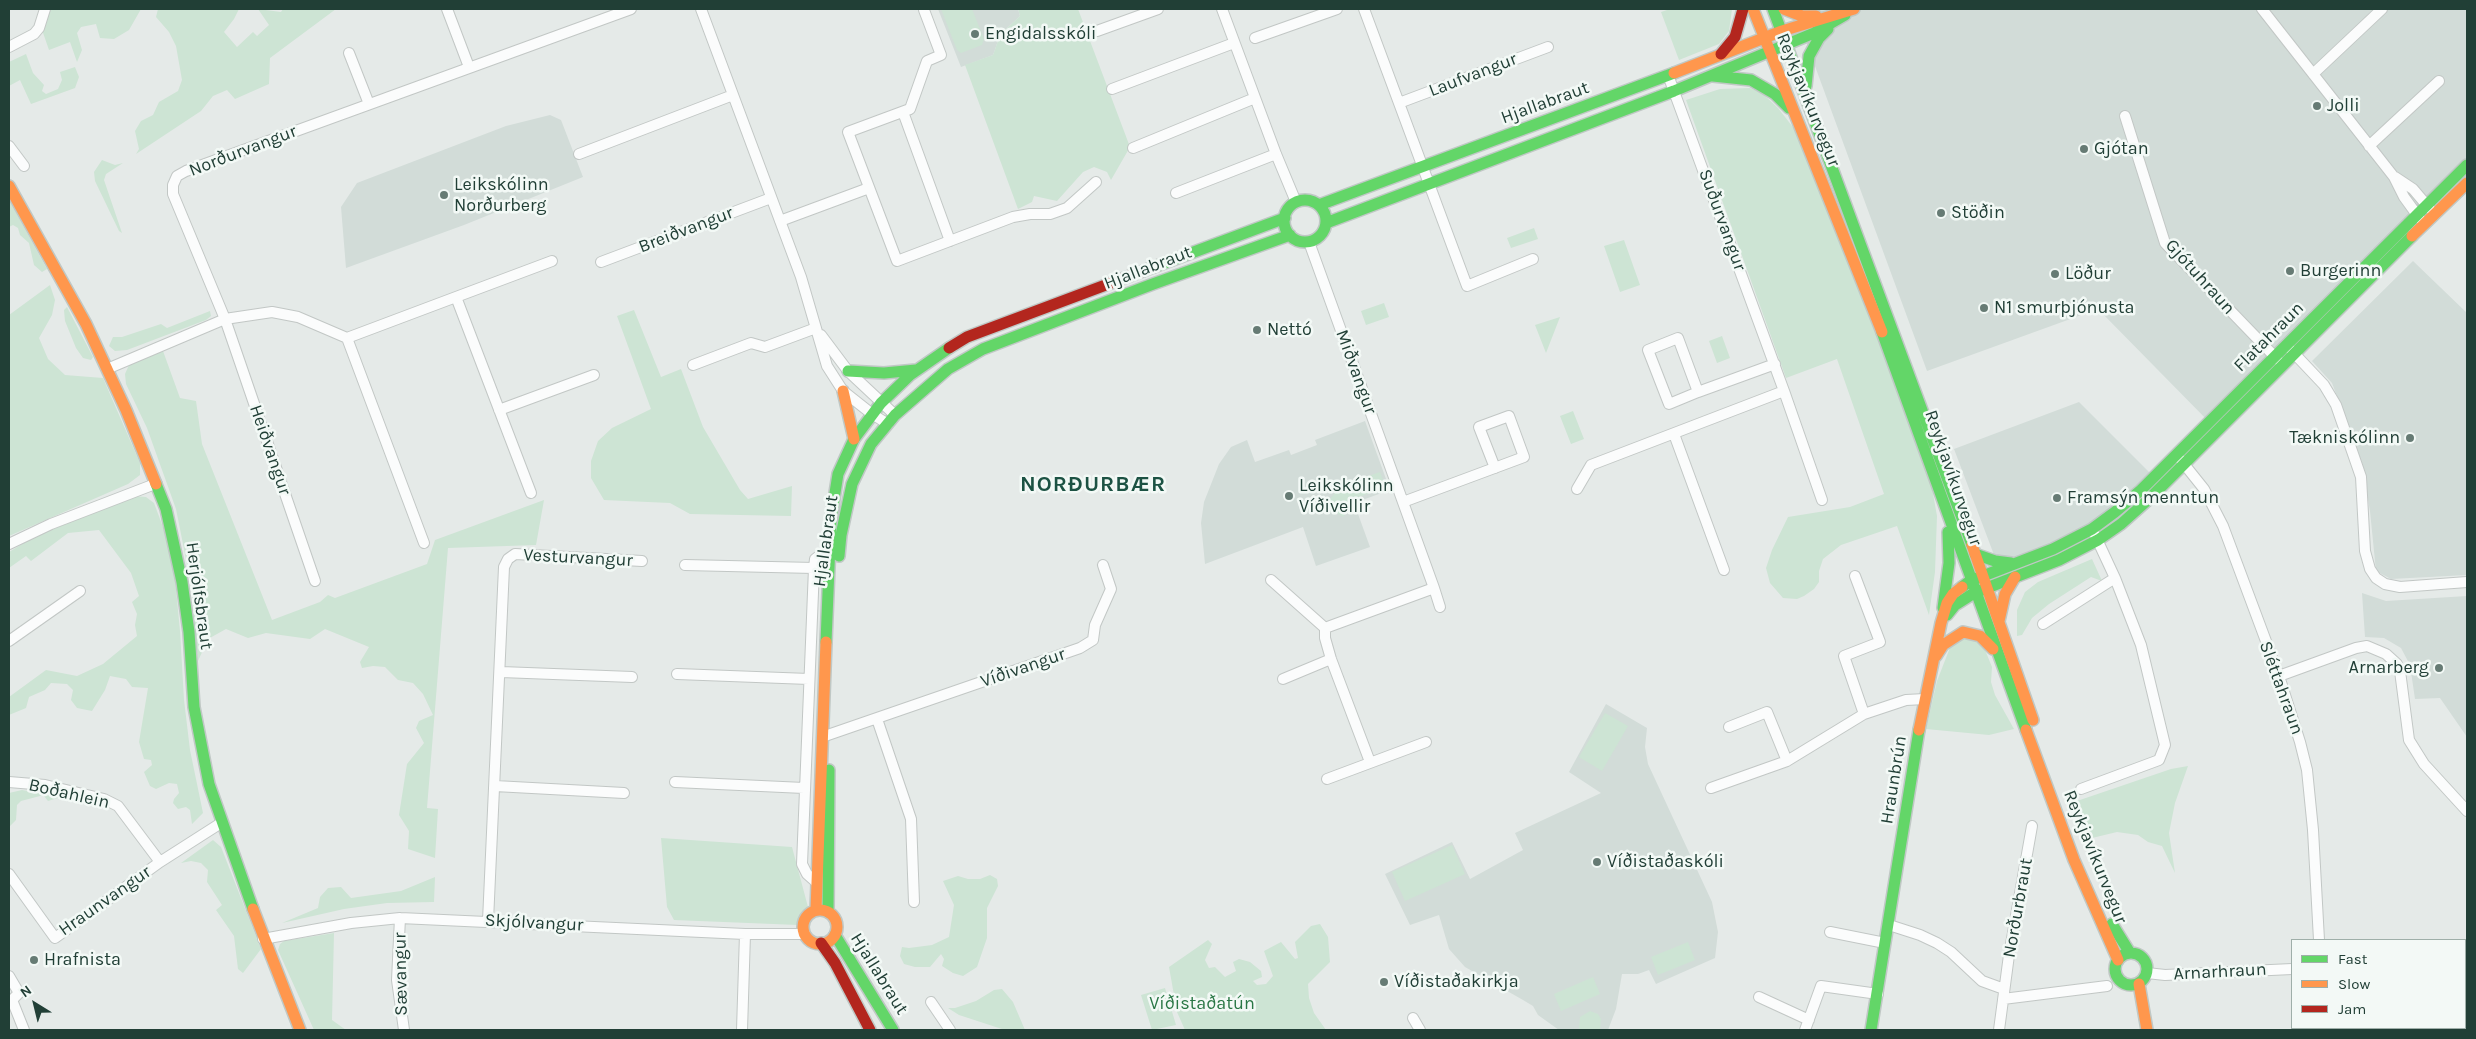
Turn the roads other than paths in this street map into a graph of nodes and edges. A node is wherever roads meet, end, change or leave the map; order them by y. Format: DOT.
graph roads {
  1 [pos="45,9"];
  2 [pos="447,9"];
  3 [pos="632,9"];
  4 [pos="701,9"];
  5 [pos="1158,9"];
  6 [pos="1222,9"];
  7 [pos="1337,9"];
  8 [pos="1364,9"];
  9 [pos="1743,9"];
  10 [pos="1754,9"];
  11 [pos="1774,9"];
  12 [pos="1784,9"];
  13 [pos="1853,9"];
  14 [pos="2262,9"];
  15 [pos="2382,9"];
  16 [pos="924,10"];
  17 [pos="1836,17"];
  18 [pos="1097,31"];
  19 [pos="1782,31"];
  20 [pos="1255,38"];
  21 [pos="1764,38"];
  22 [pos="1234,43"];
  23 [pos="1787,44"];
  24 [pos="1548,47"];
  25 [pos="9,48"];
  26 [pos="1769,50"];
  27 [pos="349,53"];
  28 [pos="1721,56"];
  29 [pos="469,67"];
  30 [pos="2313,74"];
  31 [pos="1668,76"];
  32 [pos="1710,76"];
  33 [pos="2439,81"];
  34 [pos="1112,90"];
  35 [pos="1674,91"];
  36 [pos="1806,94"];
  37 [pos="733,95"];
  38 [pos="1255,98"];
  39 [pos="1399,103"];
  40 [pos="369,104"];
  41 [pos="903,112"];
  42 [pos="1793,112"];
  43 [pos="2125,116"];
  44 [pos="9,146"];
  45 [pos="2370,146"];
  46 [pos="1133,148"];
  47 [pos="579,154"];
  48 [pos="1276,154"];
  49 [pos="2467,165"];
  50 [pos="24,166"];
  51 [pos="1422,166"];
  52 [pos="2394,176"];
  53 [pos="1096,182"];
  54 [pos="2467,183"];
  55 [pos="1428,185"];
  56 [pos="9,186"];
  57 [pos="868,188"];
  58 [pos="1176,193"];
  59 [pos="771,198"];
  60 [pos="1296,202"];
  61 [pos="2426,204"];
  62 [pos="1319,205"];
  63 [pos="2434,213"];
  64 [pos="2416,214"];
  65 [pos="1285,218"];
  66 [pos="780,221"];
  67 [pos="1326,223"];
  68 [pos="2424,224"];
  69 [pos="1290,235"];
  70 [pos="950,241"];
  71 [pos="1309,242"];
  72 [pos="1533,259"];
  73 [pos="552,260"];
  74 [pos="601,262"];
  75 [pos="456,297"];
  76 [pos="224,319"];
  77 [pos="816,328"];
  78 [pos="347,338"];
  79 [pos="2286,344"];
  80 [pos="2294,353"];
  81 [pos="2274,356"];
  82 [pos="1776,364"];
  83 [pos="693,365"];
  84 [pos="2282,365"];
  85 [pos="107,369"];
  86 [pos="917,370"];
  87 [pos="848,371"];
  88 [pos="594,375"];
  89 [pos="843,391"];
  90 [pos="1784,391"];
  91 [pos="1698,392"];
  92 [pos="881,403"];
  93 [pos="499,410"];
  94 [pos="872,414"];
  95 [pos="892,420"];
  96 [pos="1674,434"];
  97 [pos="854,438"];
  98 [pos="2176,455"];
  99 [pos="2184,464"];
  100 [pos="1495,468"];
  101 [pos="155,484"];
  102 [pos="1577,489"];
  103 [pos="531,493"];
  104 [pos="1822,500"];
  105 [pos="1403,502"];
  106 [pos="1946,510"];
  107 [pos="2092,529"];
  108 [pos="2098,540"];
  109 [pos="424,543"];
  110 [pos="9,544"];
  111 [pos="831,547"];
  112 [pos="1975,554"];
  113 [pos="642,561"];
  114 [pos="2014,564"];
  115 [pos="685,565"];
  116 [pos="1103,565"];
  117 [pos="814,568"];
  118 [pos="1724,570"];
  119 [pos="1855,576"];
  120 [pos="1983,576"];
  121 [pos="2015,577"];
  122 [pos="2116,578"];
  123 [pos="315,580"];
  124 [pos="1271,580"];
  125 [pos="1970,581"];
  126 [pos="2467,582"];
  127 [pos="1434,588"];
  128 [pos="1986,588"];
  129 [pos="80,590"];
  130 [pos="1974,593"];
  131 [pos="1440,607"];
  132 [pos="1941,623"];
  133 [pos="2043,624"];
  134 [pos="1999,625"];
  135 [pos="1325,628"];
  136 [pos="9,641"];
  137 [pos="1997,652"];
  138 [pos="1331,659"];
  139 [pos="1935,659"];
  140 [pos="501,672"];
  141 [pos="677,674"];
  142 [pos="2279,676"];
  143 [pos="632,677"];
  144 [pos="809,679"];
  145 [pos="1283,679"];
  146 [pos="1925,699"];
  147 [pos="1864,714"];
  148 [pos="877,719"];
  149 [pos="1729,726"];
  150 [pos="826,736"];
  151 [pos="1426,742"];
  152 [pos="1787,761"];
  153 [pos="1370,762"];
  154 [pos="1327,779"];
  155 [pos="9,782"];
  156 [pos="676,782"];
  157 [pos="495,786"];
  158 [pos="804,788"];
  159 [pos="1711,788"];
  160 [pos="2082,789"];
  161 [pos="624,793"];
  162 [pos="2467,811"];
  163 [pos="221,823"];
  164 [pos="2032,826"];
  165 [pos="160,862"];
  166 [pos="9,874"];
  167 [pos="816,882"];
  168 [pos="914,902"];
  169 [pos="816,910"];
  170 [pos="828,912"];
  171 [pos="400,918"];
  172 [pos="488,921"];
  173 [pos="1889,925"];
  174 [pos="1830,932"];
  175 [pos="745,934"];
  176 [pos="805,934"];
  177 [pos="835,935"];
  178 [pos="264,939"];
  179 [pos="2319,939"];
  180 [pos="821,943"];
  181 [pos="1885,943"];
  182 [pos="2130,953"];
  183 [pos="2118,960"];
  184 [pos="2291,968"];
  185 [pos="2147,973"];
  186 [pos="9,976"];
  187 [pos="2134,984"];
  188 [pos="2107,986"];
  189 [pos="1878,994"];
  190 [pos="2004,994"];
  191 [pos="1759,997"];
  192 [pos="931,1002"];
  193 [pos="1413,1018"];
  194 [pos="1809,1020"];
  195 [pos="24,1030"];
  196 [pos="300,1030"];
  197 [pos="404,1030"];
  198 [pos="742,1030"];
  199 [pos="870,1030"];
  200 [pos="893,1030"];
  201 [pos="950,1030"];
  202 [pos="1420,1030"];
  203 [pos="1805,1030"];
  204 [pos="1871,1030"];
  205 [pos="1999,1030"];
  206 [pos="2141,1030"];
  207 [pos="2147,1030"];
  1 -- 25 [label="street"];
  2 -- 29 [label="street"];
  3 -- 29 [label="street, Norðurvangur"];
  4 -- 37 [label="street"];
  5 -- 18 [label="street"];
  6 -- 22 [label="street"];
  7 -- 20 [label="street"];
  8 -- 39 [label="street"];
  9 -- 28 [label="main road"];
  10 -- 21 [label="main road, Reykjavíkurvegur"];
  11 -- 19 [label="main road, Reykjavíkurvegur"];
  12 -- 17 [label="main road"];
  13 -- 17 [label="main road"];
  14 -- 30 [label="street"];
  15 -- 30 [label="street"];
  16 -- 41 [label="street"];
  17 -- 19 [label="main road, Hjallabraut"];
  17 -- 23 [label="main road, Hjallabraut"];
  17 -- 36 [label="main road"];
  19 -- 21 [label="main road, Hjallabraut"];
  19 -- 23 [label="main road, Reykjavíkurvegur"];
  21 -- 26 [label="main road, Reykjavíkurvegur"];
  21 -- 28 [label="main road, Hjallabraut"];
  22 -- 34 [label="street"];
  22 -- 38 [label="street"];
  23 -- 26 [label="main road, Hjallabraut"];
  23 -- 36 [label="main road, Reykjavíkurvegur"];
  24 -- 39 [label="street, Laufvangur"];
  26 -- 32 [label="main road, Hjallabraut"];
  26 -- 42 [label="main road, Reykjavíkurvegur"];
  27 -- 40 [label="street"];
  28 -- 31 [label="main road, Hjallabraut"];
  29 -- 40 [label="street, Norðurvangur"];
  30 -- 45 [label="street"];
  31 -- 35 [label="street, Suðurvangur"];
  31 -- 51 [label="main road, Hjallabraut"];
  32 -- 35 [label="main road, Hjallabraut"];
  32 -- 42 [label="main road"];
  33 -- 45 [label="street"];
  35 -- 55 [label="main road, Hjallabraut"];
  35 -- 82 [label="street, Suðurvangur"];
  36 -- 112 [label="main road, Reykjavíkurvegur"];
  37 -- 47 [label="street"];
  37 -- 59 [label="street"];
  38 -- 46 [label="street"];
  38 -- 48 [label="street"];
  39 -- 51 [label="street"];
  40 -- 76 [label="street, Norðurvangur"];
  41 -- 57 [label="street"];
  41 -- 70 [label="street"];
  42 -- 106 [label="main road, Reykjavíkurvegur"];
  43 -- 81 [label="street, Gjótuhraun"];
  44 -- 50 [label="street"];
  45 -- 52 [label="street"];
  48 -- 58 [label="street"];
  48 -- 60 [label="street"];
  49 -- 61 [label="main road, Flatahraun"];
  51 -- 55 [label="street"];
  51 -- 62 [label="main road, Hjallabraut"];
  52 -- 61 [label="street"];
  52 -- 64 [label="street"];
  53 -- 70 [label="street"];
  54 -- 63 [label="main road, Flatahraun"];
  55 -- 67 [label="main road, Hjallabraut"];
  55 -- 72 [label="street"];
  56 -- 85 [label="main road, Herjólfsbraut"];
  57 -- 66 [label="street"];
  57 -- 70 [label="street"];
  59 -- 66 [label="street"];
  59 -- 74 [label="street, Breiðvangur"];
  60 -- 62 [label="main road"];
  60 -- 65 [label="main road"];
  61 -- 63 [label="street"];
  61 -- 64 [label="main road, Flatahraun"];
  62 -- 67 [label="main road"];
  63 -- 68 [label="main road, Flatahraun"];
  64 -- 68 [label="street"];
  64 -- 79 [label="main road, Flatahraun"];
  65 -- 69 [label="main road"];
  65 -- 86 [label="main road, Hjallabraut"];
  66 -- 77 [label="street"];
  67 -- 71 [label="main road"];
  68 -- 80 [label="main road, Flatahraun"];
  69 -- 71 [label="main road"];
  69 -- 95 [label="main road, Hjallabraut"];
  71 -- 105 [label="street, Miðvangur"];
  73 -- 75 [label="street"];
  75 -- 78 [label="street"];
  75 -- 93 [label="street"];
  76 -- 78 [label="street"];
  76 -- 85 [label="street"];
  76 -- 123 [label="street, Heiðvangur"];
  77 -- 83 [label="street"];
  77 -- 87 [label="street"];
  77 -- 89 [label="street"];
  78 -- 109 [label="street"];
  79 -- 80 [label="street"];
  79 -- 81 [label="main road, Flatahraun"];
  80 -- 84 [label="main road, Flatahraun"];
  80 -- 126 [label="street"];
  81 -- 84 [label="street, Gjótuhraun"];
  81 -- 98 [label="main road, Flatahraun"];
  82 -- 90 [label="street, Suðurvangur"];
  82 -- 91 [label="street"];
  84 -- 99 [label="main road, Flatahraun"];
  85 -- 101 [label="main road, Herjólfsbraut"];
  86 -- 87 [label="main road"];
  86 -- 92 [label="main road, Hjallabraut"];
  87 -- 92 [label="street"];
  88 -- 93 [label="street"];
  89 -- 94 [label="street"];
  89 -- 97 [label="main road"];
  90 -- 96 [label="street"];
  90 -- 104 [label="street, Suðurvangur"];
  91 -- 91 [label="street"];
  92 -- 94 [label="main road, Hjallabraut"];
  92 -- 95 [label="street"];
  93 -- 103 [label="street"];
  94 -- 95 [label="street"];
  94 -- 97 [label="main road, Hjallabraut"];
  95 -- 150 [label="main road, Hjallabraut"];
  96 -- 102 [label="street"];
  96 -- 118 [label="street"];
  97 -- 111 [label="main road, Hjallabraut"];
  98 -- 99 [label="street, Sléttahraun"];
  98 -- 107 [label="main road, Flatahraun"];
  99 -- 108 [label="main road, Flatahraun"];
  99 -- 142 [label="street, Sléttahraun"];
  100 -- 100 [label="street"];
  100 -- 105 [label="street"];
  101 -- 110 [label="street"];
  101 -- 163 [label="main road, Herjólfsbraut"];
  105 -- 127 [label="street, Miðvangur"];
  106 -- 125 [label="main road, Reykjavíkurvegur"];
  106 -- 132 [label="main road"];
  107 -- 108 [label="street"];
  107 -- 114 [label="main road, Flatahraun"];
  108 -- 121 [label="main road, Flatahraun"];
  108 -- 122 [label="street"];
  111 -- 117 [label="street, Hjallabraut"];
  111 -- 150 [label="main road, Hjallabraut"];
  112 -- 114 [label="main road"];
  112 -- 120 [label="main road, Reykjavíkurvegur"];
  113 -- 140 [label="street, Vesturvangur"];
  114 -- 120 [label="main road, Flatahraun"];
  115 -- 117 [label="street, Hjallabraut"];
  116 -- 148 [label="street, Víðivangur"];
  117 -- 144 [label="street, Hjallabraut"];
  119 -- 147 [label="street"];
  120 -- 125 [label="main road, Hraunbrún"];
  120 -- 128 [label="main road, Reykjavíkurvegur"];
  121 -- 128 [label="main road, Flatahraun"];
  121 -- 134 [label="main road"];
  122 -- 133 [label="street"];
  122 -- 160 [label="street"];
  124 -- 135 [label="street"];
  125 -- 130 [label="main road, Reykjavíkurvegur"];
  125 -- 132 [label="main road, Hraunbrún"];
  127 -- 131 [label="street, Miðvangur"];
  127 -- 135 [label="street"];
  128 -- 130 [label="main road"];
  128 -- 134 [label="main road, Reykjavíkurvegur"];
  129 -- 136 [label="street"];
  130 -- 132 [label="main road"];
  130 -- 137 [label="main road, Reykjavíkurvegur"];
  132 -- 139 [label="main road, Hraunbrún"];
  134 -- 182 [label="main road, Reykjavíkurvegur"];
  135 -- 138 [label="street"];
  137 -- 139 [label="main road"];
  137 -- 183 [label="main road, Reykjavíkurvegur"];
  138 -- 145 [label="street"];
  138 -- 153 [label="street"];
  139 -- 146 [label="main road, Hraunbrún"];
  140 -- 143 [label="street"];
  140 -- 157 [label="street, Vesturvangur"];
  141 -- 144 [label="street"];
  142 -- 162 [label="street"];
  142 -- 179 [label="street, Sléttahraun"];
  144 -- 158 [label="street, Hjallabraut"];
  146 -- 147 [label="street"];
  146 -- 173 [label="main road, Hraunbrún"];
  147 -- 152 [label="street"];
  148 -- 150 [label="street, Víðivangur"];
  148 -- 168 [label="street"];
  149 -- 152 [label="street"];
  150 -- 167 [label="main road, Hjallabraut"];
  150 -- 170 [label="main road, Hjallabraut"];
  151 -- 153 [label="street"];
  152 -- 159 [label="street"];
  153 -- 154 [label="street"];
  155 -- 165 [label="street, Boðahlein"];
  156 -- 158 [label="street"];
  157 -- 161 [label="street"];
  157 -- 172 [label="street, Vesturvangur"];
  158 -- 167 [label="street, Hjallabraut"];
  163 -- 165 [label="street, Hraunvangur"];
  163 -- 178 [label="main road, Herjólfsbraut"];
  164 -- 190 [label="street, Norðurbraut"];
  165 -- 166 [label="street, Hraunvangur"];
  167 -- 169 [label="main road, Hjallabraut"];
  169 -- 170 [label="main road"];
  169 -- 176 [label="main road"];
  170 -- 177 [label="main road"];
  171 -- 172 [label="street, Skjólvangur"];
  171 -- 178 [label="street, Skjólvangur"];
  171 -- 197 [label="street, Sævangur"];
  172 -- 175 [label="street, Skjólvangur"];
  173 -- 181 [label="main road, Hraunbrún"];
  173 -- 190 [label="street"];
  174 -- 181 [label="street"];
  175 -- 176 [label="street, Skjólvangur"];
  175 -- 198 [label="street"];
  176 -- 180 [label="main road"];
  177 -- 180 [label="main road"];
  177 -- 200 [label="main road, Hjallabraut"];
  178 -- 196 [label="main road, Herjólfsbraut"];
  180 -- 199 [label="main road, Hjallabraut"];
  181 -- 189 [label="main road, Hraunbrún"];
  182 -- 183 [label="main road"];
  182 -- 185 [label="main road"];
  183 -- 187 [label="main road"];
  184 -- 185 [label="street, Arnarhraun"];
  185 -- 187 [label="main road"];
  186 -- 195 [label="street"];
  187 -- 206 [label="main road"];
  187 -- 207 [label="main road"];
  188 -- 190 [label="street"];
  189 -- 194 [label="street"];
  189 -- 204 [label="main road, Hraunbrún"];
  190 -- 205 [label="street, Norðurbraut"];
  191 -- 194 [label="street"];
  192 -- 201 [label="street"];
  193 -- 202 [label="street"];
  194 -- 203 [label="street"];
}
